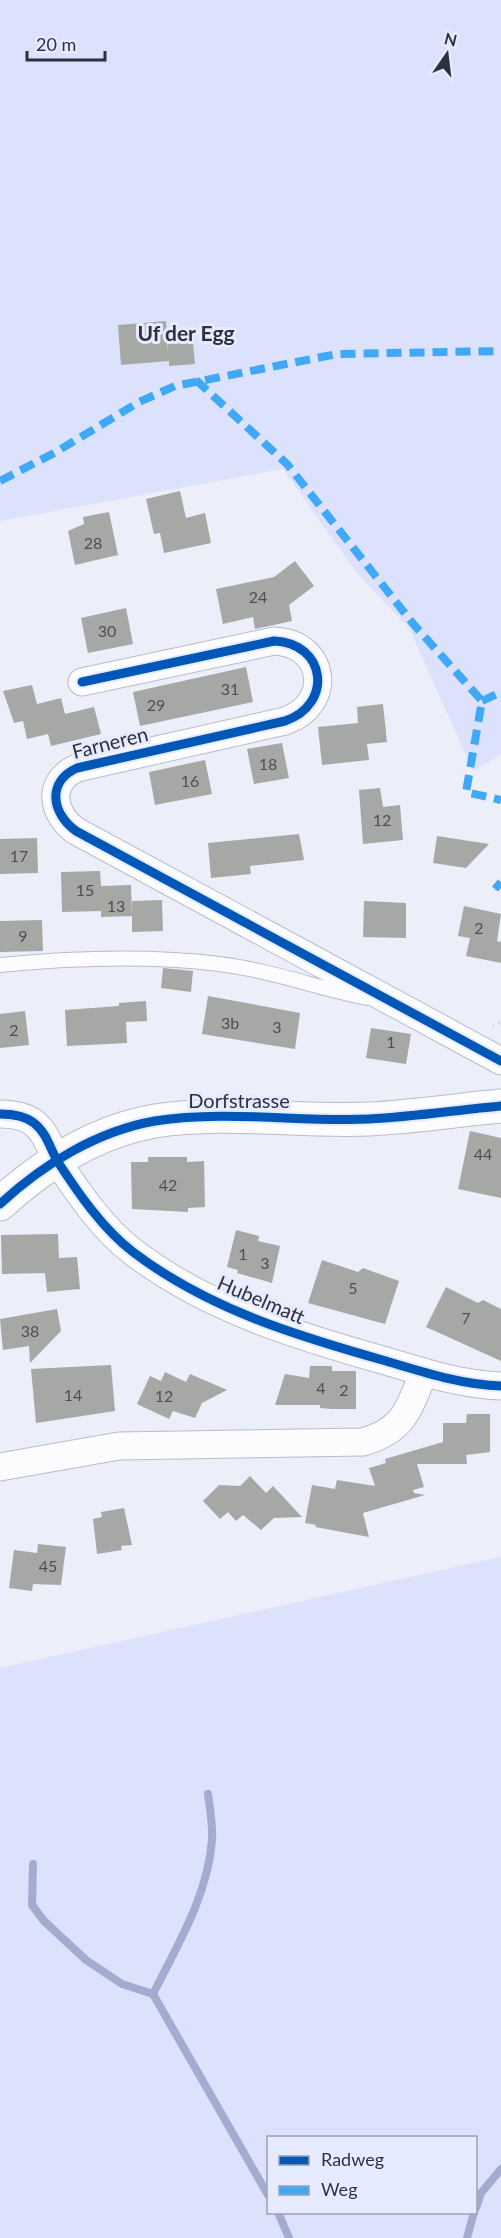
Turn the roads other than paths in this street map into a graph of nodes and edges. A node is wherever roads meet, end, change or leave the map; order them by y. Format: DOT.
graph roads {
  1 [pos="82,682"];
  2 [pos="0,965"];
  3 [pos="392,1002"];
  4 [pos="501,1061"];
  5 [pos="501,1106"];
  6 [pos="0,1114"];
  7 [pos="57,1160"];
  8 [pos="0,1204"];
  9 [pos="424,1372"];
  10 [pos="501,1386"];
  11 [pos="0,1467"];
  1 -- 3 [label="street, Farneren"];
  2 -- 3 [label="lane"];
  3 -- 4 [label="street, Farneren"];
  5 -- 7 [label="street, Dorfstrasse"];
  6 -- 7 [label="street, Hubelmatt"];
  7 -- 8 [label="street, Dorfstrasse"];
  7 -- 9 [label="street, Hubelmatt"];
  9 -- 10 [label="street, Hubelmatt"];
  9 -- 11 [label="street"];
}
